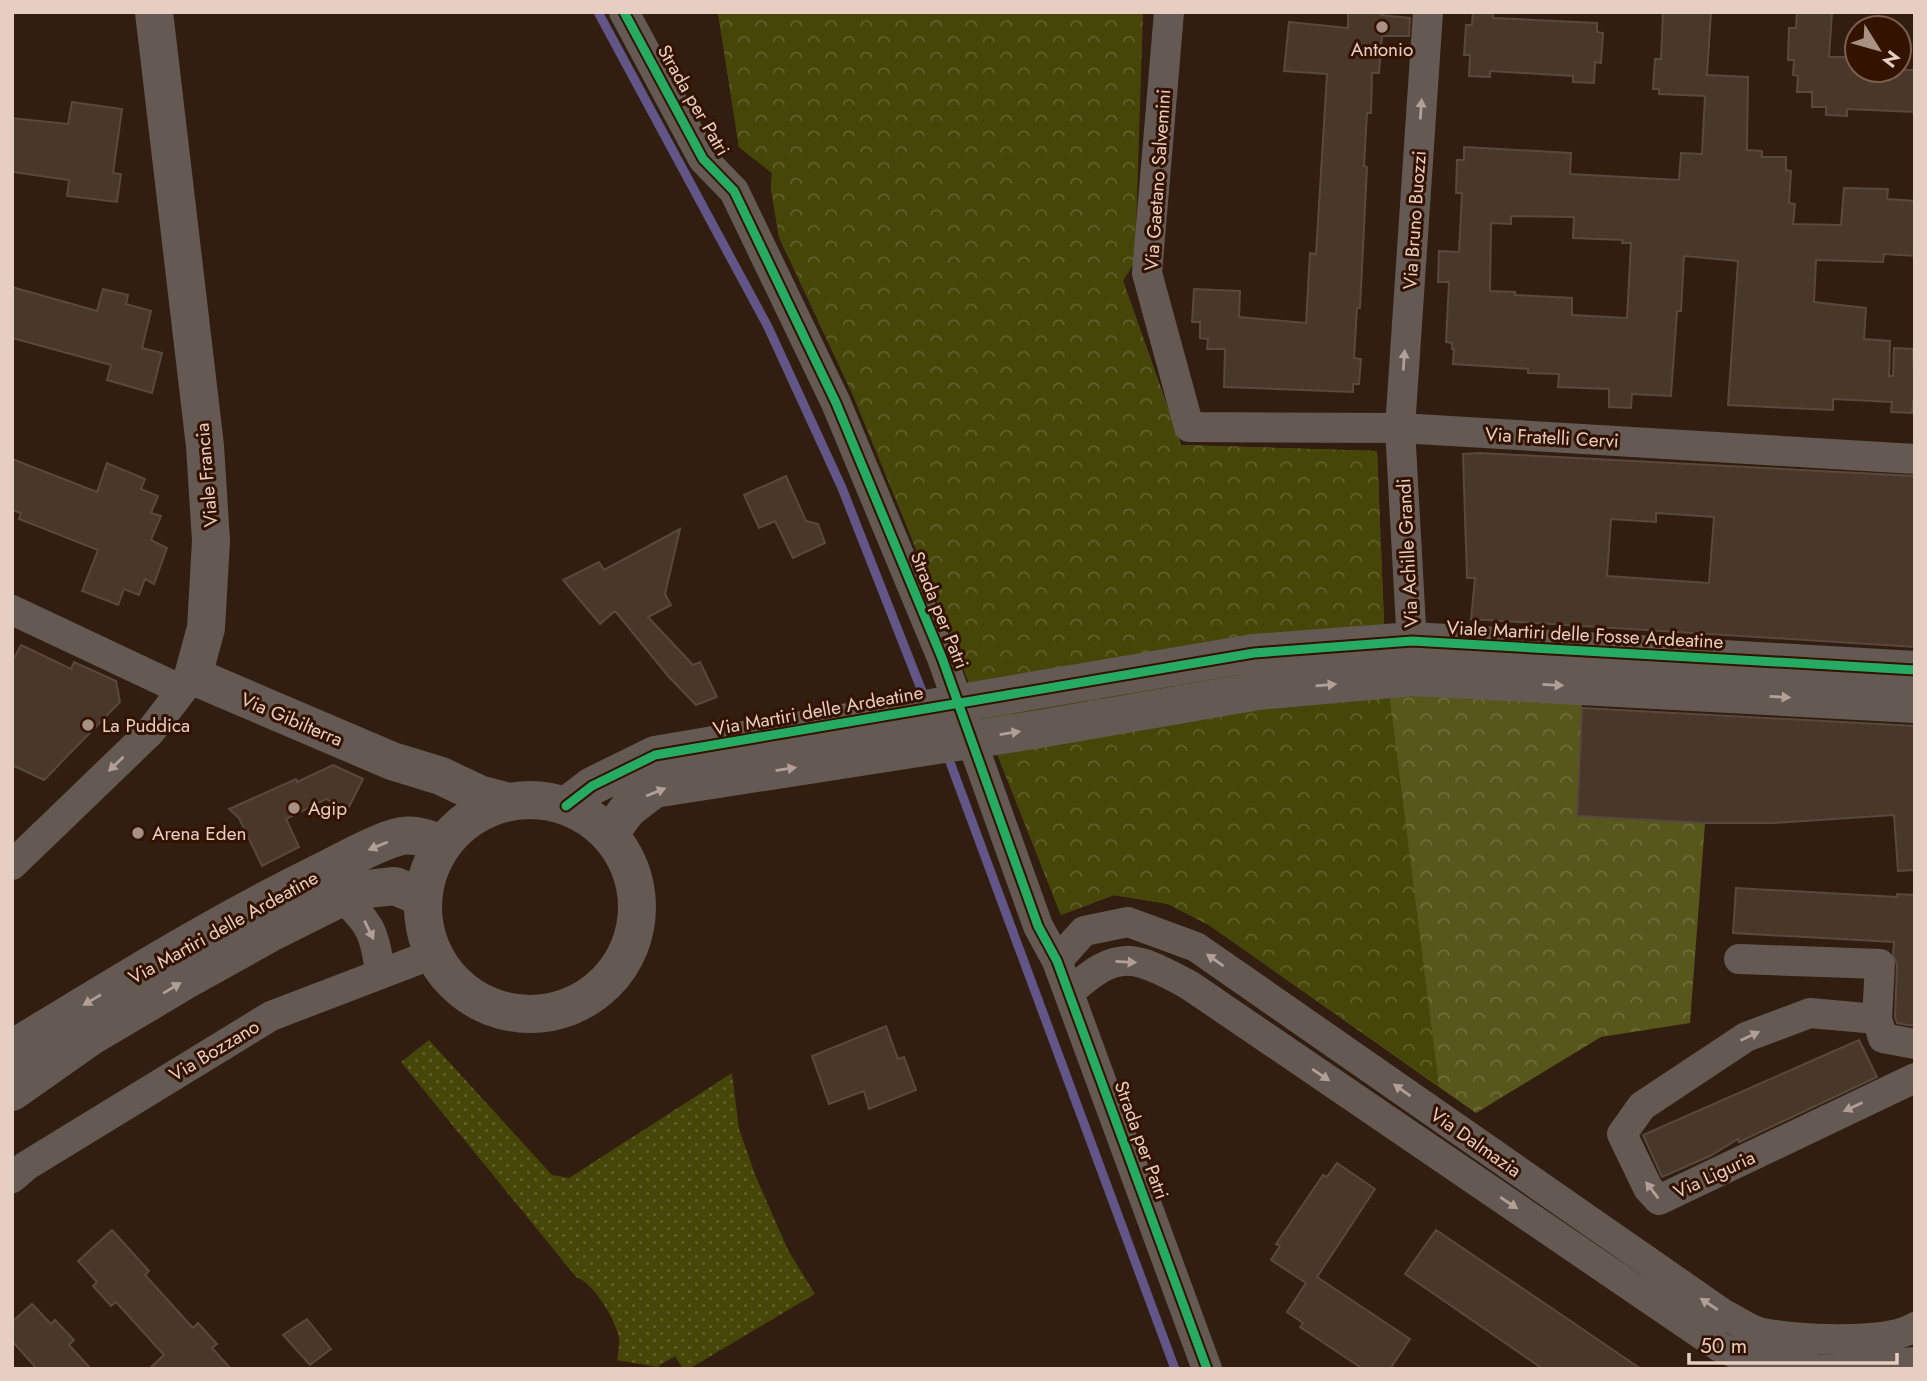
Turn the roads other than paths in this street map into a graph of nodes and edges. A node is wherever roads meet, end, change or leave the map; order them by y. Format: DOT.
graph roads {
  1 [pos="154,12"];
  2 [pos="625,12"];
  3 [pos="1169,12"];
  4 [pos="1428,12"];
  5 [pos="1189,427"];
  6 [pos="1400,428"];
  7 [pos="1915,459"];
  8 [pos="12,610"];
  9 [pos="1254,653"];
  10 [pos="1412,659"];
  11 [pos="1915,670"];
  12 [pos="188,683"];
  13 [pos="1258,691"];
  14 [pos="1915,704"];
  15 [pos="392,761"];
  16 [pos="716,762"];
  17 [pos="508,802"];
  18 [pos="566,806"];
  19 [pos="609,834"];
  20 [pos="452,835"];
  21 [pos="12,865"];
  22 [pos="342,897"];
  23 [pos="423,898"];
  24 [pos="433,954"];
  25 [pos="1739,959"];
  26 [pos="1057,961"];
  27 [pos="380,972"];
  28 [pos="1069,993"];
  29 [pos="1877,1019"];
  30 [pos="1915,1044"];
  31 [pos="12,1049"];
  32 [pos="1915,1078"];
  33 [pos="12,1092"];
  34 [pos="12,1178"];
  35 [pos="1915,1327"];
  36 [pos="1915,1362"];
  37 [pos="1207,1369"];
  38 [pos="1816,1369"];
  39 [pos="1824,1369"];
  1 -- 12 [label="street, Viale Francia"];
  2 -- 26 [label="street, Strada per Patri"];
  3 -- 5 [label="street, Via Gaetano Salvemini"];
  6 -- 4 [label="street, Via Bruno Buozzi, one-way"];
  5 -- 6 [label="street, Via Fratelli Cervi"];
  6 -- 7 [label="street, Via Fratelli Cervi"];
  6 -- 10 [label="street, Via Achille Grandi"];
  8 -- 12 [label="street"];
  9 -- 10 [label="street, Viale Martiri delle Fosse Ardeatine"];
  9 -- 16 [label="street, Via Martiri delle Ardeatine, bridge"];
  10 -- 11 [label="street, Viale Martiri delle Fosse Ardeatine"];
  13 -- 10 [label="street, Viale Martiri delle Fosse Ardeatine, one-way"];
  10 -- 14 [label="street, Viale Martiri delle Fosse Ardeatine, one-way"];
  12 -- 15 [label="street, Via Gibilterra"];
  12 -- 21 [label="street, Viale Francia, one-way"];
  16 -- 13 [label="street, Via Martiri delle Ardeatine, one-way, bridge"];
  15 -- 17 [label="street, Via Gibilterra"];
  15 -- 20 [label="street, Via Gibilterra"];
  16 -- 18 [label="street, Via Martiri delle Ardeatine"];
  19 -- 16 [label="street, Via Martiri delle Ardeatine, one-way"];
  17 -- 18 [label="street"];
  17 -- 20 [label="street"];
  18 -- 19 [label="street"];
  19 -- 24 [label="street"];
  20 -- 23 [label="street"];
  20 -- 31 [label="street, Via Martiri delle Ardeatine, one-way"];
  22 -- 23 [label="street, Via Martiri delle Ardeatine"];
  22 -- 27 [label="street, one-way"];
  33 -- 22 [label="street, Via Martiri delle Ardeatine, one-way"];
  23 -- 24 [label="street"];
  24 -- 27 [label="street, Via Bozzano"];
  25 -- 29 [label="street"];
  26 -- 28 [label="street, Strada per Patri"];
  35 -- 26 [label="street, Via Dalmazia, one-way"];
  27 -- 34 [label="street, Via Bozzano"];
  28 -- 37 [label="street, Strada per Patri"];
  28 -- 38 [label="street, Via Dalmazia, one-way"];
  29 -- 30 [label="street"];
  32 -- 29 [label="street, Via Liguria, one-way"];
  36 -- 39 [label="street"];
}
